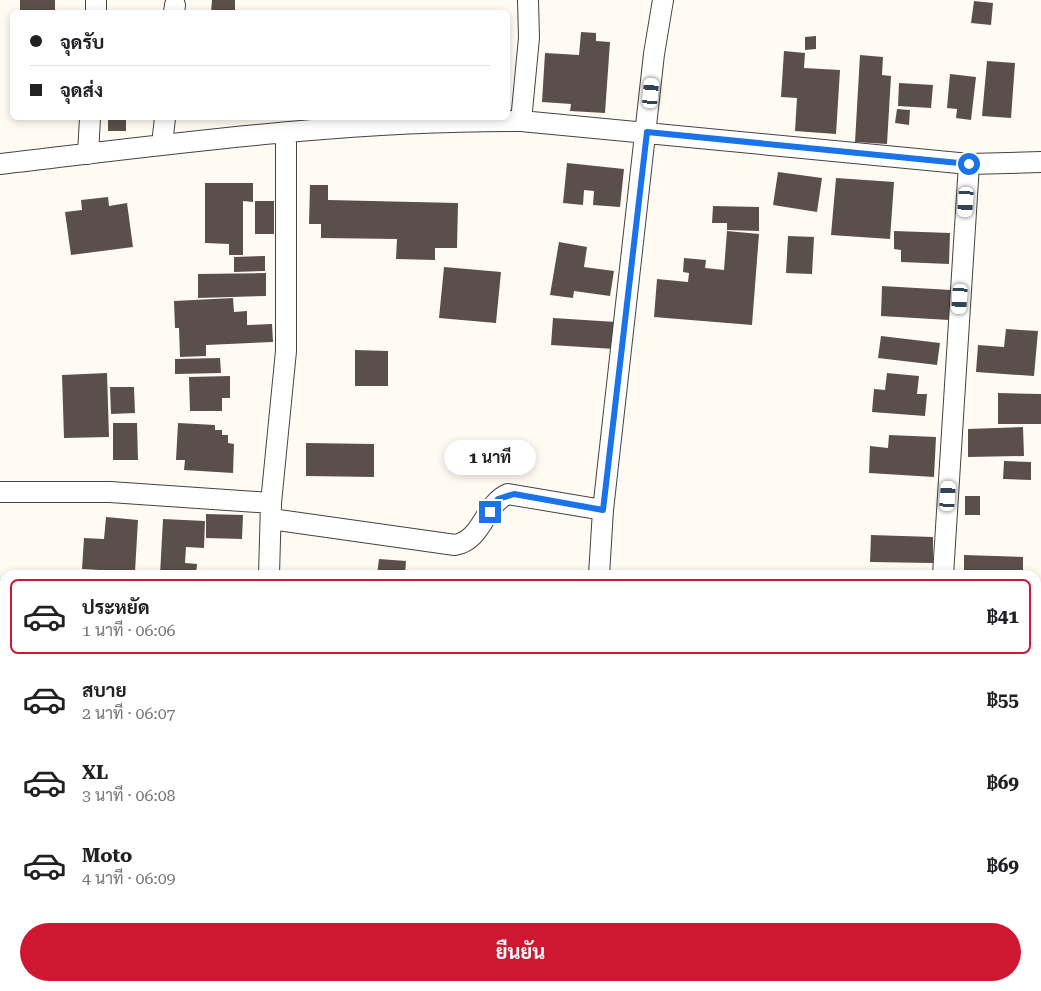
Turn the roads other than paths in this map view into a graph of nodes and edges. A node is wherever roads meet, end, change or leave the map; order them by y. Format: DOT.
graph roads {
  1 [pos="528,0"];
  2 [pos="663,0"];
  3 [pos="90,120"];
  4 [pos="165,120"];
  5 [pos="521,121"];
  6 [pos="647,132"];
  7 [pos="286,133"];
  8 [pos="162,144"];
  9 [pos="88,154"];
  10 [pos="1041,162"];
  11 [pos="0,164"];
  12 [pos="969,164"];
  13 [pos="0,492"];
  14 [pos="603,510"];
  15 [pos="271,511"];
  16 [pos="269,570"];
  17 [pos="599,570"];
  18 [pos="943,570"];
  1 -- 5 [label="street"];
  2 -- 6 [label="street"];
  3 -- 9 [label="street"];
  4 -- 8 [label="street"];
  5 -- 6 [label="street"];
  5 -- 7 [label="street"];
  6 -- 12 [label="street"];
  6 -- 14 [label="street"];
  7 -- 8 [label="street"];
  7 -- 15 [label="street"];
  8 -- 9 [label="street"];
  9 -- 11 [label="street"];
  10 -- 12 [label="street"];
  12 -- 18 [label="street"];
  13 -- 15 [label="street"];
  14 -- 15 [label="street"];
  14 -- 17 [label="street"];
  15 -- 16 [label="street"];
}
